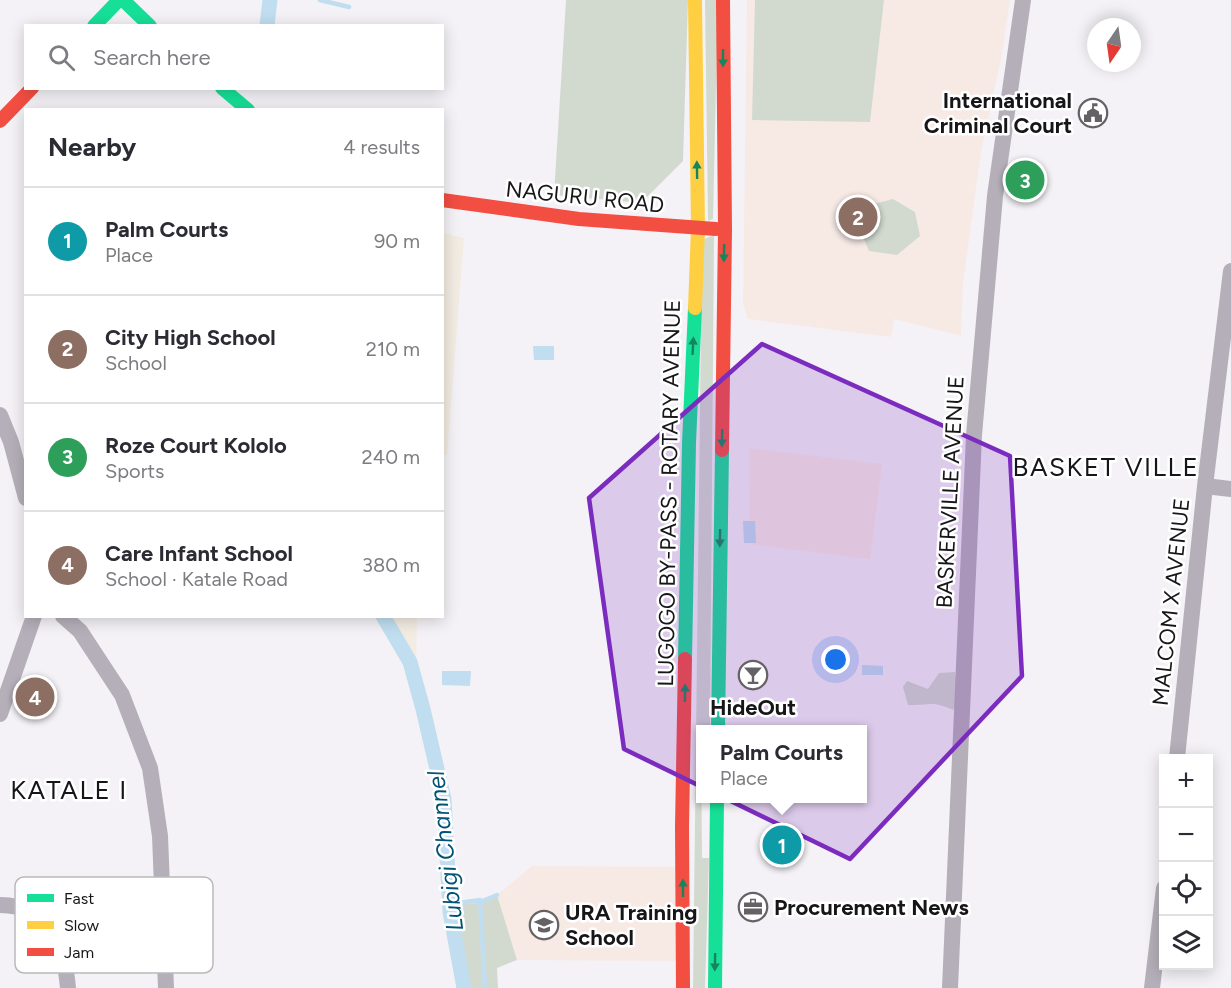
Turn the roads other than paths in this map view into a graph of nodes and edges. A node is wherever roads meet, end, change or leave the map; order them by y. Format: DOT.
graph roads {
  1 [pos="121,0"];
  2 [pos="695,0"];
  3 [pos="723,0"];
  4 [pos="1023,0"];
  5 [pos="96,24"];
  6 [pos="148,24"];
  7 [pos="30,90"];
  8 [pos="224,90"];
  9 [pos="246,108"];
  10 [pos="0,120"];
  11 [pos="444,200"];
  12 [pos="698,228"];
  13 [pos="725,230"];
  14 [pos="1231,271"];
  15 [pos="0,415"];
  16 [pos="18,439"];
  17 [pos="24,483"];
  18 [pos="1205,486"];
  19 [pos="1231,489"];
  20 [pos="33,618"];
  21 [pos="65,618"];
  22 [pos="0,714"];
  23 [pos="718,725"];
  24 [pos="1178,754"];
  25 [pos="717,803"];
  26 [pos="162,877"];
  27 [pos="0,905"];
  28 [pos="15,908"];
  29 [pos="1161,916"];
  30 [pos="65,973"];
  31 [pos="165,973"];
  32 [pos="68,988"];
  33 [pos="166,988"];
  34 [pos="683,988"];
  35 [pos="715,988"];
  36 [pos="950,988"];
  37 [pos="1152,988"];
  1 -- 5 [label="main road"];
  1 -- 6 [label="main road"];
  12 -- 2 [label="main road, LUGOGO BY-PASS - ROTARY AVENUE, one-way"];
  3 -- 13 [label="main road, one-way"];
  4 -- 36 [label="street, BASKERVILLE AVENUE"];
  7 -- 10 [label="main road"];
  8 -- 9 [label="main road"];
  11 -- 12 [label="main road, NAGURU ROAD"];
  12 -- 13 [label="main road, NAGURU ROAD"];
  34 -- 12 [label="main road, LUGOGO BY-PASS - ROTARY AVENUE, one-way"];
  13 -- 23 [label="main road, one-way"];
  14 -- 18 [label="street, MALCOM X AVENUE"];
  15 -- 16 [label="street"];
  16 -- 17 [label="street"];
  18 -- 19 [label="street"];
  18 -- 24 [label="street, MALCOM X AVENUE"];
  20 -- 22 [label="street"];
  21 -- 26 [label="street"];
  25 -- 35 [label="main road, one-way"];
  27 -- 28 [label="street"];
  29 -- 37 [label="street"];
  30 -- 32 [label="street"];
  31 -- 33 [label="street"];
}
